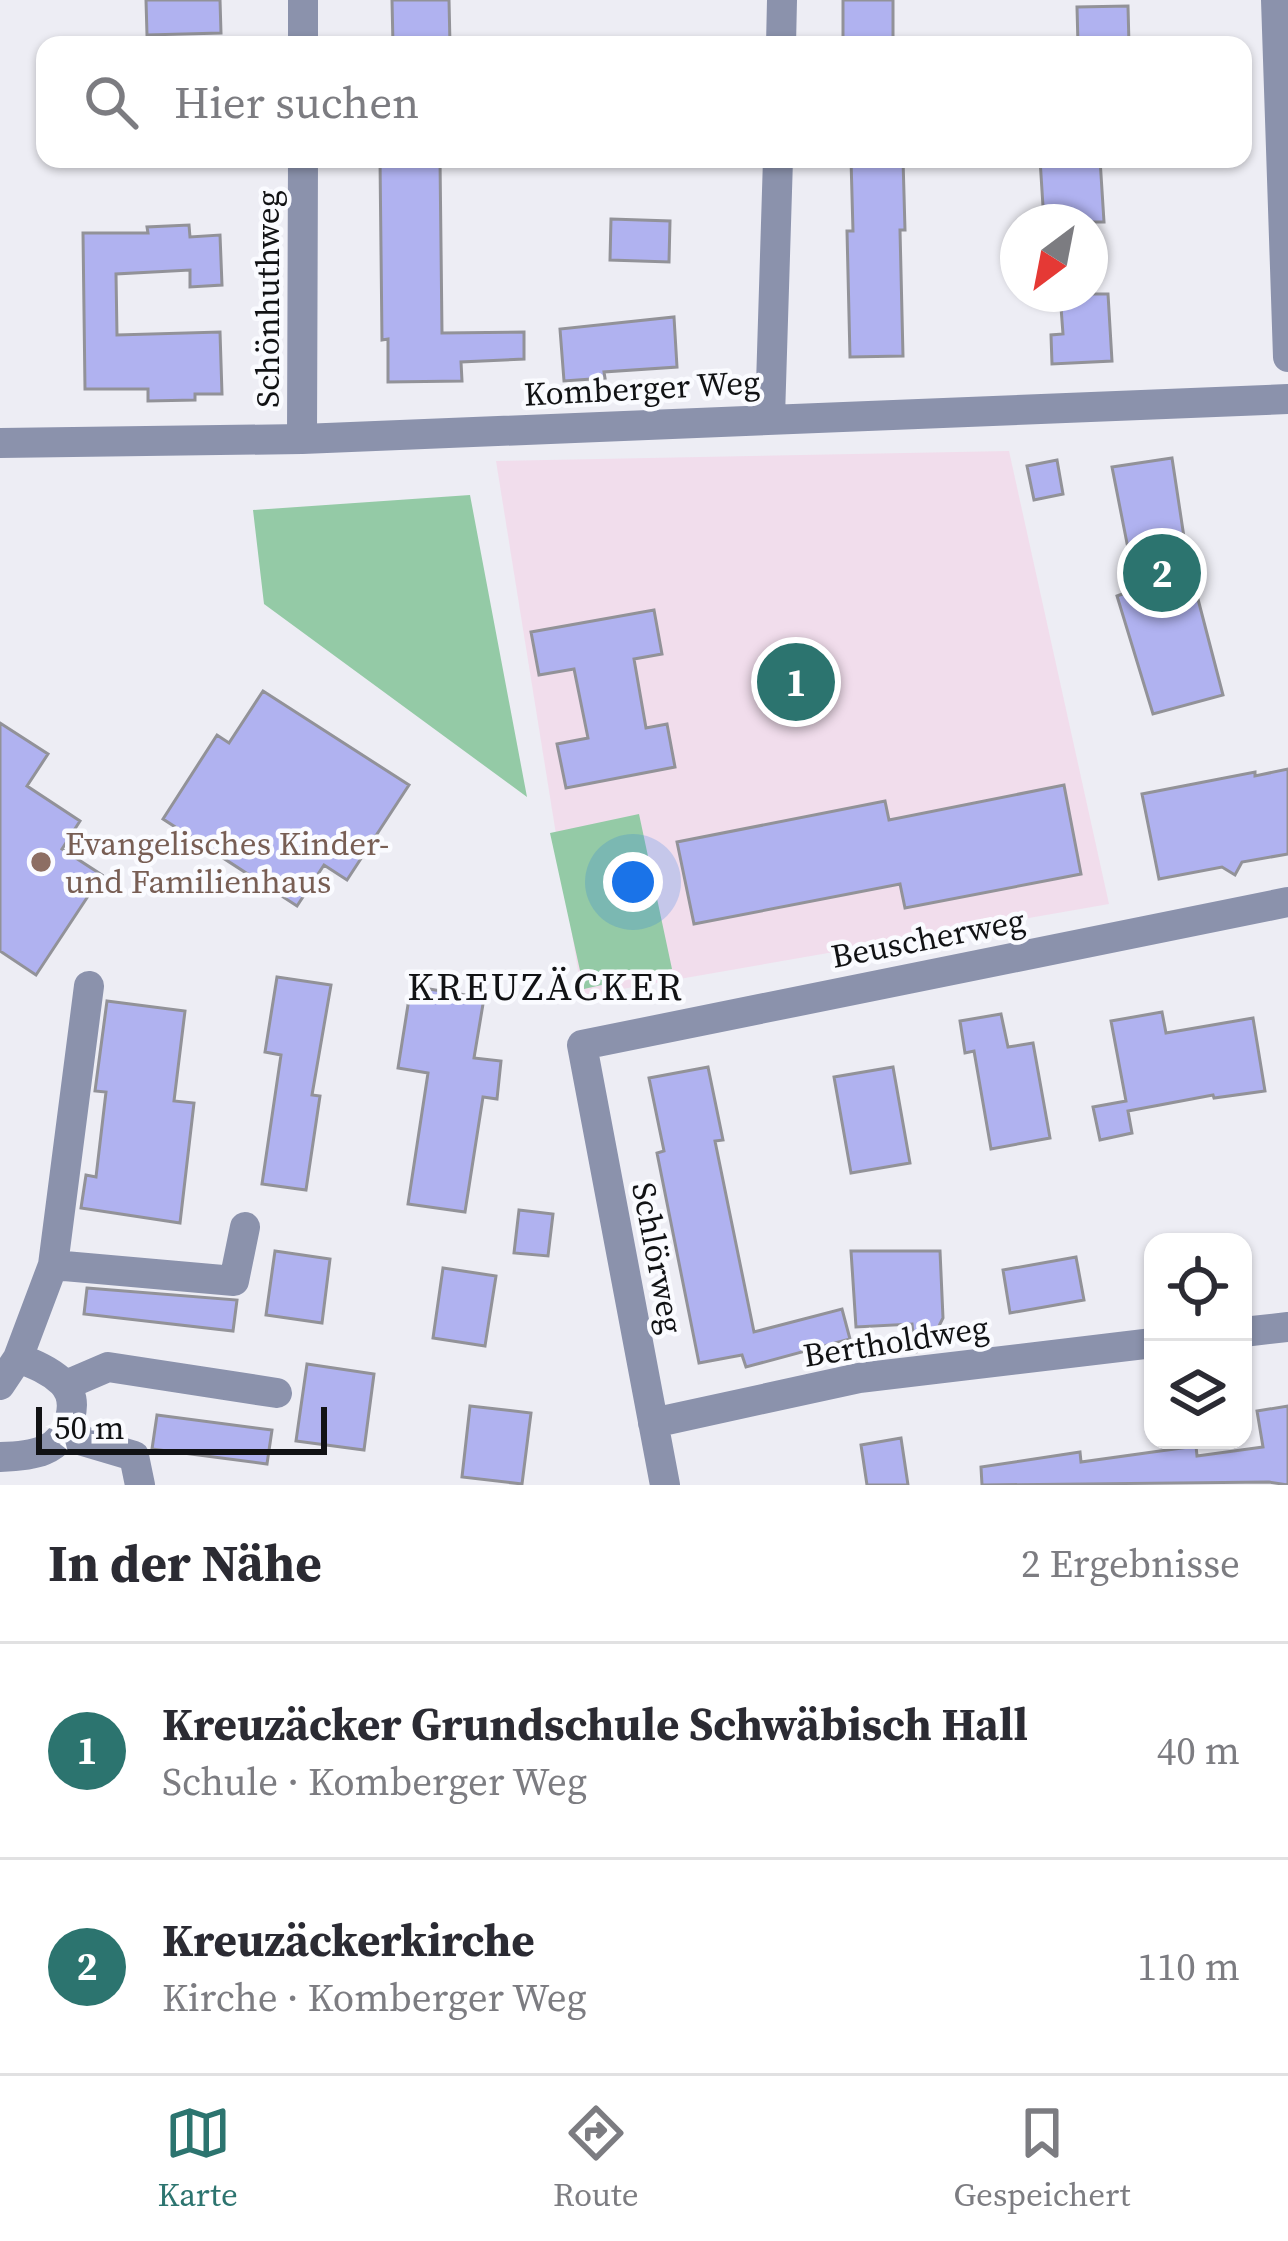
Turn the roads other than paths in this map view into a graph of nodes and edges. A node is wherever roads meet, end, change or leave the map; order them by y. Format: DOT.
graph roads {
  1 [pos="303,0"];
  2 [pos="782,0"];
  3 [pos="1276,0"];
  4 [pos="303,36"];
  5 [pos="781,36"];
  6 [pos="303,168"];
  7 [pos="778,168"];
  8 [pos="1288,356"];
  9 [pos="1288,399"];
  10 [pos="770,417"];
  11 [pos="302,439"];
  12 [pos="0,443"];
  13 [pos="1288,902"];
  14 [pos="89,986"];
  15 [pos="582,1045"];
  16 [pos="244,1227"];
  17 [pos="53,1265"];
  18 [pos="1288,1327"];
  19 [pos="1252,1331"];
  20 [pos="1144,1344"];
  21 [pos="18,1358"];
  22 [pos="0,1385"];
  23 [pos="66,1385"];
  24 [pos="277,1393"];
  25 [pos="653,1424"];
  26 [pos="63,1435"];
  27 [pos="0,1457"];
  28 [pos="140,1485"];
  29 [pos="664,1485"];
  1 -- 4 [label="street"];
  2 -- 5 [label="street"];
  3 -- 8 [label="street"];
  6 -- 11 [label="street, Schönhuthweg"];
  7 -- 10 [label="street"];
  9 -- 10 [label="street, Komberger Weg"];
  10 -- 11 [label="street, Komberger Weg"];
  11 -- 12 [label="street, Komberger Weg"];
  13 -- 15 [label="street, Beuscherweg"];
  14 -- 17 [label="street"];
  15 -- 25 [label="street, Schlörweg"];
  16 -- 17 [label="street"];
  17 -- 21 [label="street"];
  18 -- 19 [label="street"];
  20 -- 25 [label="street, Bertholdweg"];
  21 -- 22 [label="street"];
  21 -- 23 [label="street"];
  23 -- 24 [label="street"];
  23 -- 26 [label="street"];
  25 -- 29 [label="street, Schlörweg"];
  26 -- 27 [label="street"];
  26 -- 28 [label="street"];
}
